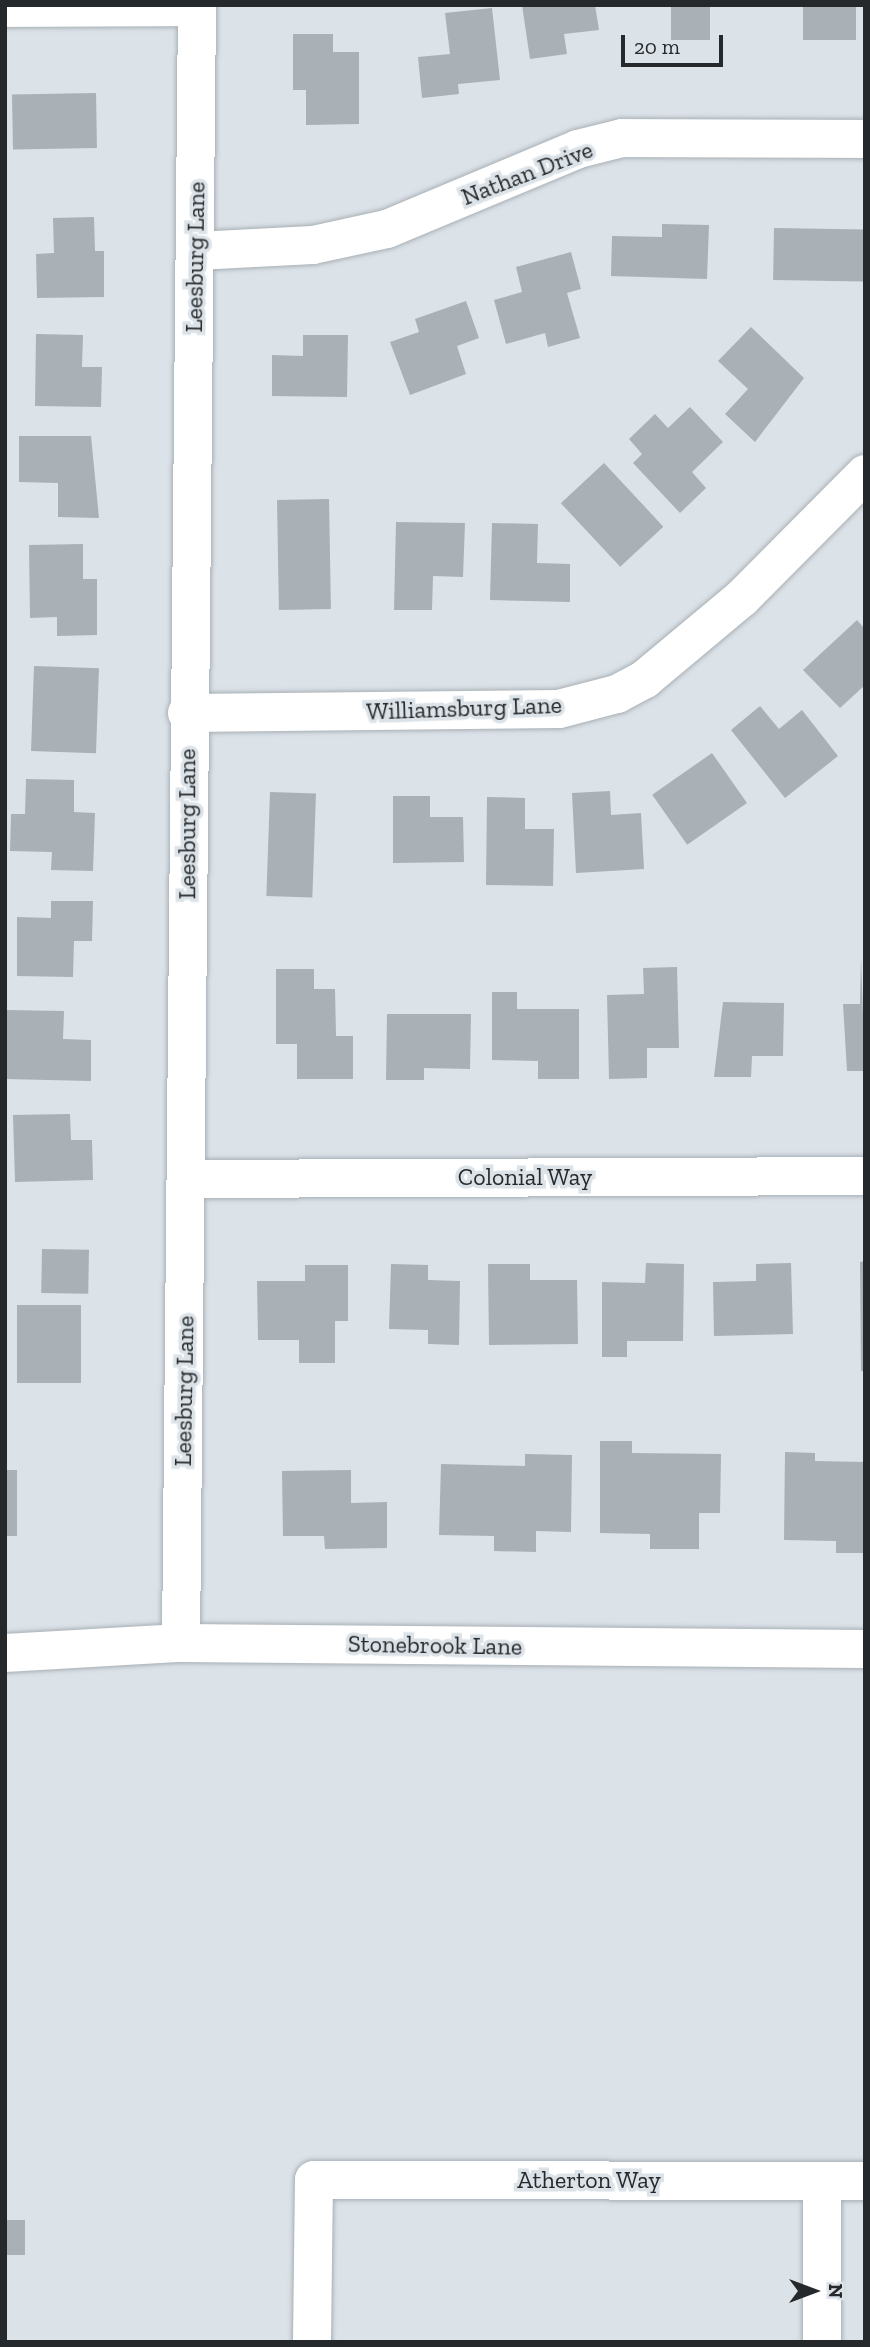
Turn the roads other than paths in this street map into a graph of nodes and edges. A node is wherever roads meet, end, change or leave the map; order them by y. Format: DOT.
graph roads {
  1 [pos="197,6"];
  2 [pos="5,8"];
  3 [pos="865,139"];
  4 [pos="196,251"];
  5 [pos="865,474"];
  6 [pos="187,713"];
  7 [pos="865,1176"];
  8 [pos="186,1179"];
  9 [pos="181,1643"];
  10 [pos="865,1649"];
  11 [pos="5,1653"];
  12 [pos="822,2181"];
  13 [pos="865,2181"];
  14 [pos="312,2342"];
  15 [pos="822,2342"];
  1 -- 2 [label="street"];
  1 -- 4 [label="street, Leesburg Lane"];
  3 -- 4 [label="street, Nathan Drive"];
  4 -- 6 [label="street, Leesburg Lane"];
  5 -- 6 [label="street, Williamsburg Lane"];
  6 -- 8 [label="street, Leesburg Lane"];
  7 -- 8 [label="street, Colonial Way"];
  8 -- 9 [label="street, Leesburg Lane"];
  9 -- 10 [label="street, Stonebrook Lane"];
  9 -- 11 [label="street, Stonebrook Lane"];
  12 -- 13 [label="street, Atherton Way"];
  12 -- 14 [label="street, Atherton Way"];
  12 -- 15 [label="street"];
}
